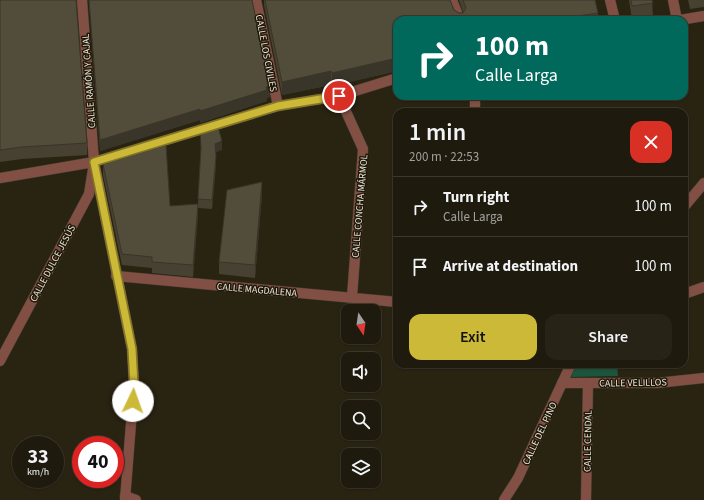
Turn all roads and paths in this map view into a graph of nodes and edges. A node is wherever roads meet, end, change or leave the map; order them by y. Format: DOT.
graph roads {
  1 [pos="82,0"];
  2 [pos="256,0"];
  3 [pos="452,0"];
  4 [pos="610,0"];
  5 [pos="673,0"];
  6 [pos="458,16"];
  7 [pos="614,16"];
  8 [pos="676,16"];
  9 [pos="704,16"];
  10 [pos="688,19"];
  11 [pos="393,79"];
  12 [pos="339,96"];
  13 [pos="278,106"];
  14 [pos="94,162"];
  15 [pos="0,178"];
  16 [pos="704,183"];
  17 [pos="688,203"];
  18 [pos="116,276"];
  19 [pos="704,287"];
  20 [pos="688,293"];
  21 [pos="352,297"];
  22 [pos="393,302"];
  23 [pos="0,361"];
  24 [pos="569,368"];
  25 [pos="704,378"];
  26 [pos="562,383"];
  27 [pos="588,383"];
  28 [pos="125,498"];
  29 [pos="136,500"];
  30 [pos="504,500"];
  31 [pos="586,500"];
  1 -- 14 [label="street, CALLE RAMÓN Y CAJAL"];
  2 -- 13 [label="street, CALLE LOS CIVILES"];
  3 -- 6 [label="street"];
  4 -- 7 [label="street"];
  5 -- 8 [label="street"];
  9 -- 10 [label="street"];
  11 -- 12 [label="street"];
  12 -- 13 [label="street"];
  12 -- 21 [label="street, CALLE CONCHA MÁRMOL"];
  13 -- 14 [label="street"];
  14 -- 15 [label="street"];
  14 -- 18 [label="street"];
  14 -- 23 [label="street, CALLE DULCE JESÚS"];
  16 -- 17 [label="street"];
  18 -- 21 [label="street, CALLE MAGDALENA"];
  18 -- 28 [label="street"];
  19 -- 20 [label="street"];
  21 -- 22 [label="street, CALLE MAGDALENA"];
  24 -- 26 [label="street, CALLE DEL PINO"];
  25 -- 27 [label="street, CALLE VELILLOS"];
  26 -- 27 [label="street, CALLE VELILLOS"];
  26 -- 30 [label="street, CALLE DEL PINO"];
  27 -- 31 [label="street, CALLE CENDAL"];
  28 -- 29 [label="street"];
}
